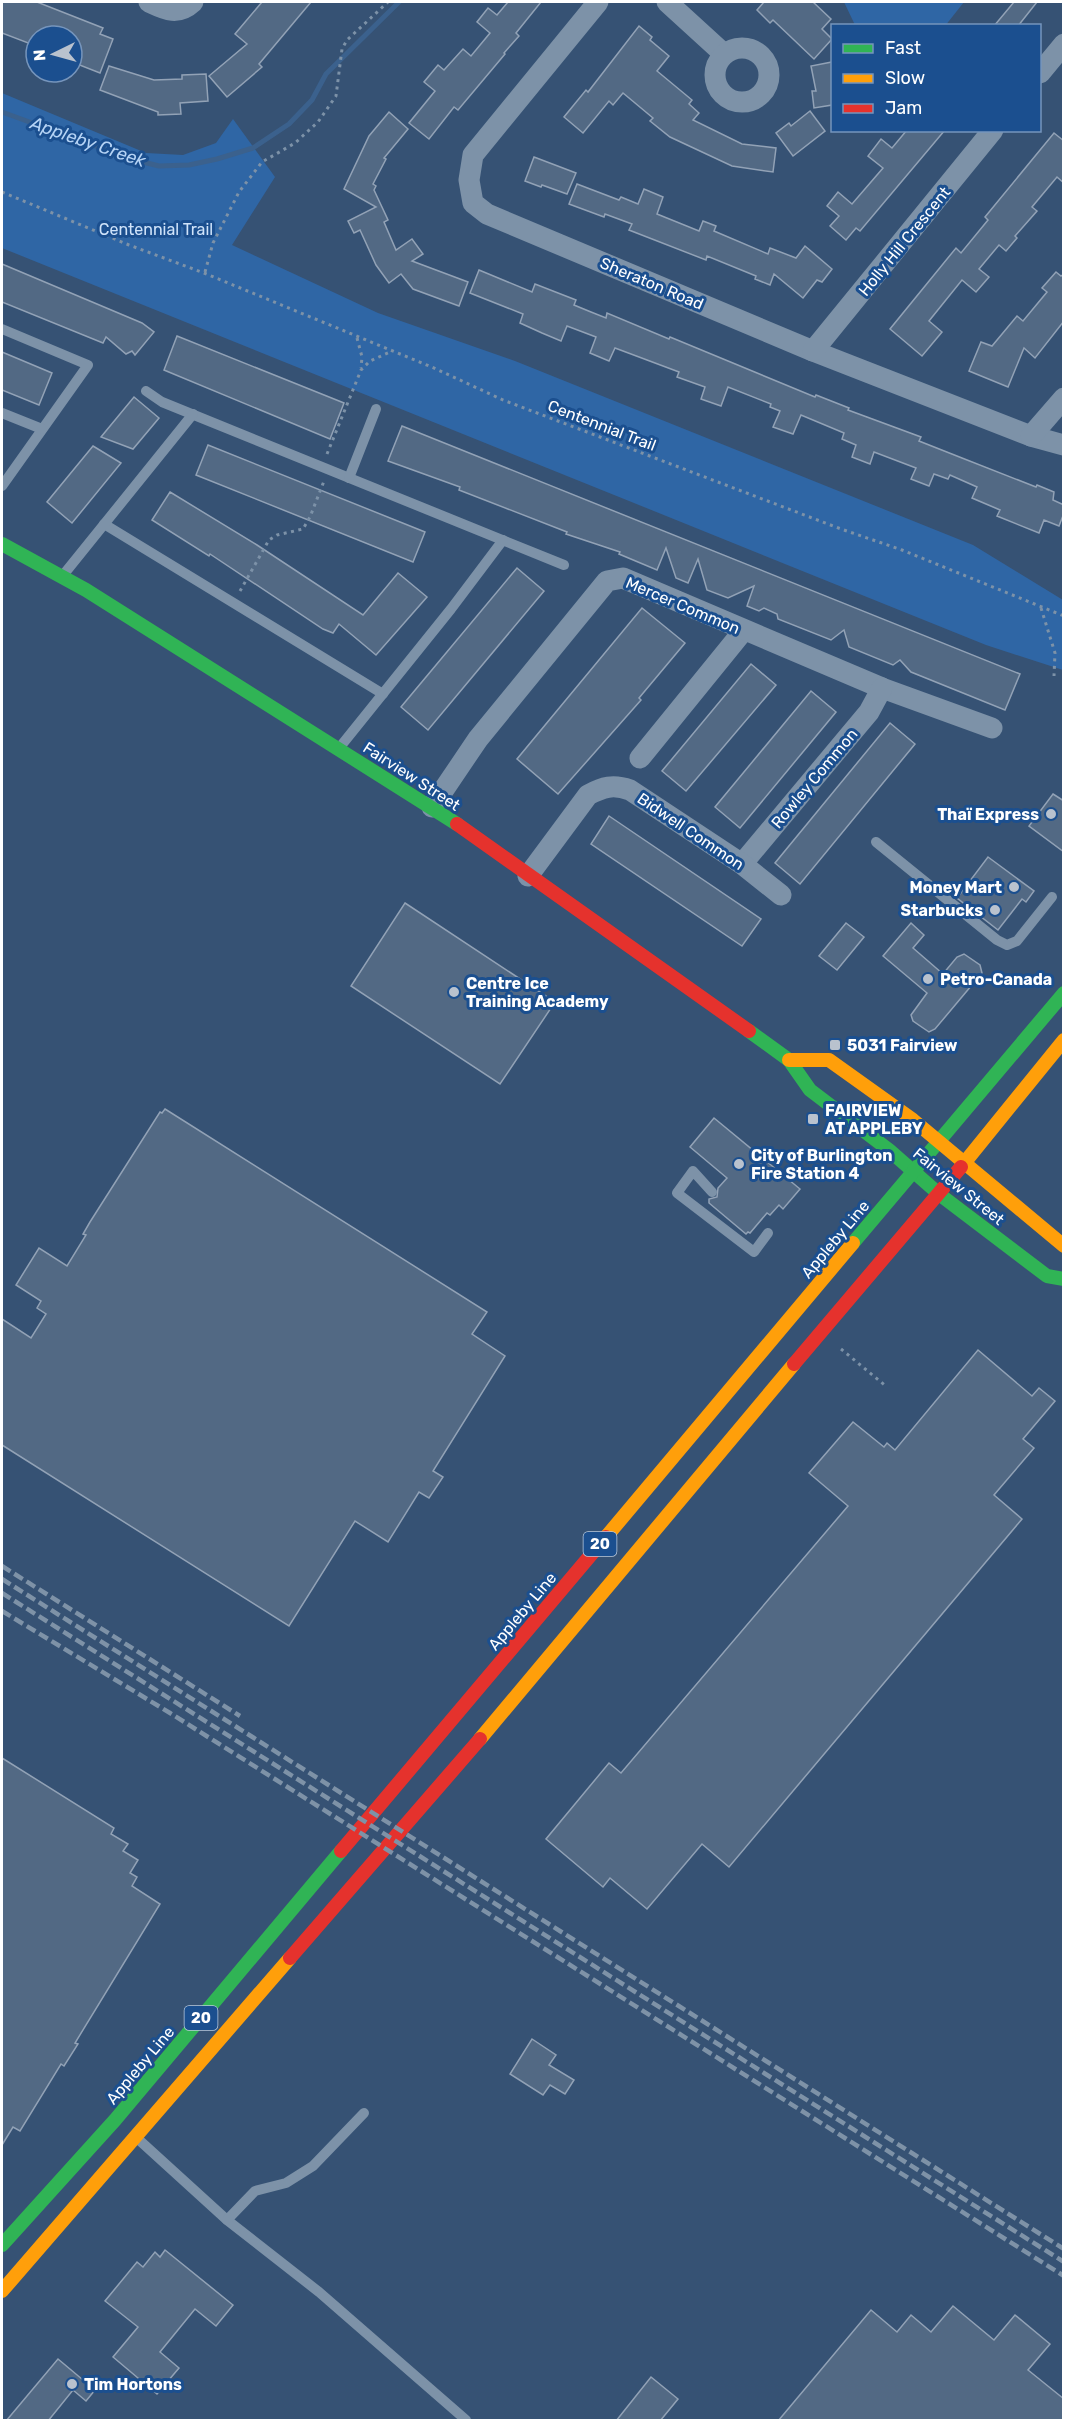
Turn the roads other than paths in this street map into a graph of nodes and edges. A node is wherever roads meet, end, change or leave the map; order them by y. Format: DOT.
graph roads {
  1 [pos="149,2"];
  2 [pos="193,2"];
  3 [pos="598,2"];
  4 [pos="667,2"];
  5 [pos="1064,44"];
  6 [pos="724,54"];
  7 [pos="1041,72"];
  8 [pos="991,132"];
  9 [pos="2,330"];
  10 [pos="813,351"];
  11 [pos="146,391"];
  12 [pos="1064,398"];
  13 [pos="376,409"];
  14 [pos="2,413"];
  15 [pos="193,414"];
  16 [pos="42,429"];
  17 [pos="1031,436"];
  18 [pos="1064,446"];
  19 [pos="348,477"];
  20 [pos="2,486"];
  21 [pos="104,524"];
  22 [pos="503,540"];
  23 [pos="2,544"];
  24 [pos="564,565"];
  25 [pos="62,577"];
  26 [pos="744,630"];
  27 [pos="882,688"];
  28 [pos="383,693"];
  29 [pos="992,728"];
  30 [pos="339,748"];
  31 [pos="640,758"];
  32 [pos="432,807"];
  33 [pos="876,842"];
  34 [pos="742,864"];
  35 [pos="528,876"];
  36 [pos="781,895"];
  37 [pos="1052,897"];
  38 [pos="1064,993"];
  39 [pos="1064,1040"];
  40 [pos="789,1060"];
  41 [pos="938,1142"];
  42 [pos="963,1164"];
  43 [pos="914,1172"];
  44 [pos="712,1192"];
  45 [pos="939,1194"];
  46 [pos="768,1233"];
  47 [pos="1064,1246"];
  48 [pos="1064,1279"];
  49 [pos="364,2112"];
  50 [pos="125,2129"];
  51 [pos="227,2220"];
  52 [pos="2,2245"];
  53 [pos="2,2291"];
  54 [pos="465,2421"];
  1 -- 2 [label="street"];
  3 -- 10 [label="street, Sheraton Road"];
  4 -- 6 [label="street"];
  5 -- 7 [label="street"];
  8 -- 10 [label="street, Holly Hill Crescent"];
  9 -- 16 [label="lane"];
  10 -- 17 [label="street, Sheraton Road"];
  11 -- 15 [label="lane"];
  12 -- 17 [label="street"];
  13 -- 19 [label="lane"];
  14 -- 16 [label="lane"];
  15 -- 19 [label="lane"];
  15 -- 21 [label="lane"];
  16 -- 20 [label="lane"];
  17 -- 18 [label="street, Sheraton Road"];
  19 -- 22 [label="lane"];
  21 -- 25 [label="lane"];
  21 -- 28 [label="lane"];
  22 -- 24 [label="lane"];
  22 -- 28 [label="lane"];
  23 -- 25 [label="main road, Fairview Street"];
  25 -- 30 [label="main road, Fairview Street"];
  26 -- 27 [label="street, Mercer Common"];
  26 -- 31 [label="street"];
  26 -- 32 [label="street, Mercer Common"];
  27 -- 29 [label="street, Mercer Common"];
  27 -- 34 [label="street, Rowley Common"];
  28 -- 30 [label="lane"];
  30 -- 32 [label="main road, Fairview Street"];
  32 -- 35 [label="main road, Fairview Street"];
  33 -- 37 [label="lane"];
  34 -- 35 [label="street, Bidwell Common"];
  34 -- 36 [label="street, Bidwell Common"];
  35 -- 40 [label="main road, Fairview Street"];
  38 -- 41 [label="main road, Appleby Line"];
  39 -- 42 [label="main road, Appleby Line"];
  40 -- 41 [label="main road, Fairview Street"];
  40 -- 43 [label="main road, Fairview Street"];
  41 -- 42 [label="main road, Fairview Street"];
  41 -- 43 [label="main road, Appleby Line / 20"];
  42 -- 45 [label="main road, Appleby Line / 20"];
  42 -- 47 [label="main road, Fairview Street"];
  43 -- 45 [label="main road, Fairview Street"];
  43 -- 50 [label="main road, Appleby Line / 20"];
  44 -- 46 [label="lane"];
  45 -- 48 [label="main road, Fairview Street"];
  45 -- 50 [label="main road, Appleby Line / 20"];
  49 -- 51 [label="lane"];
  50 -- 51 [label="lane"];
  50 -- 52 [label="main road, Appleby Line / 20"];
  50 -- 53 [label="main road, Appleby Line / 20"];
  51 -- 54 [label="lane"];
}
